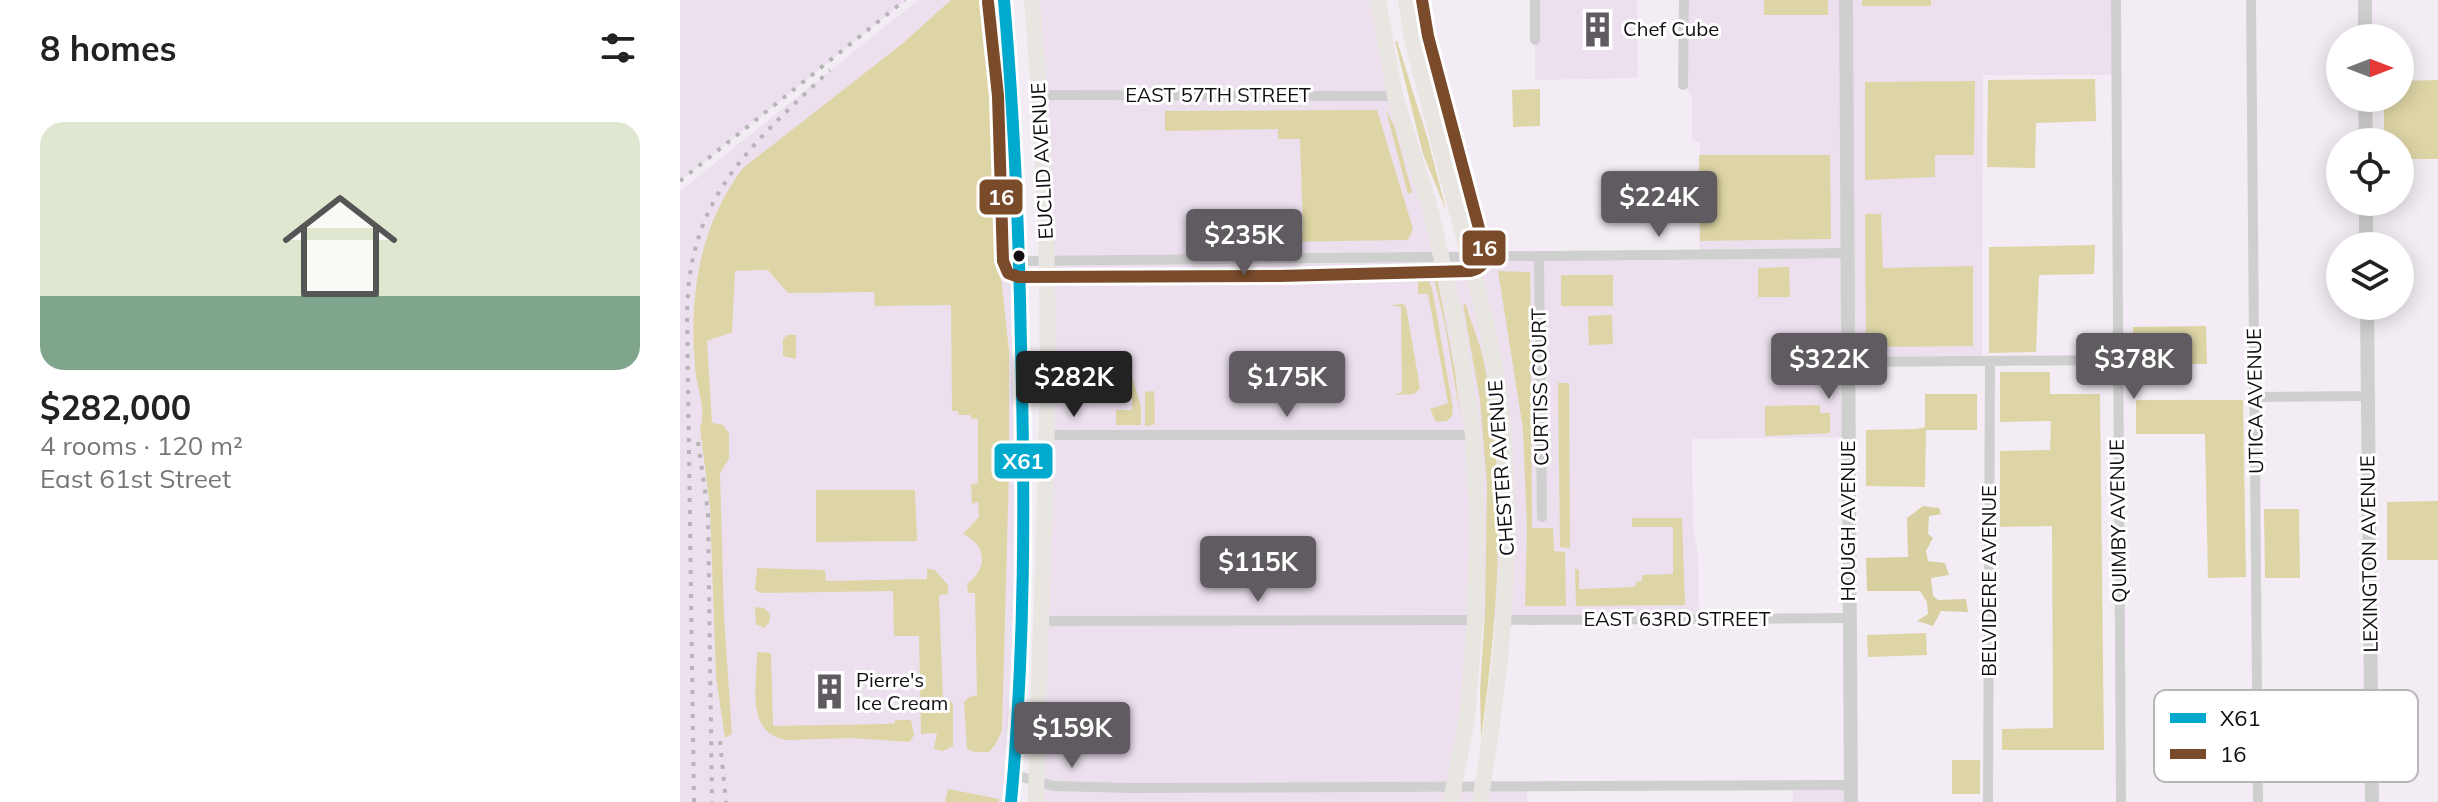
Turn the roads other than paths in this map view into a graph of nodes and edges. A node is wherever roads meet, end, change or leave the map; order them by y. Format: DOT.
graph roads {
  1 [pos="1004,0"];
  2 [pos="1032,0"];
  3 [pos="1378,0"];
  4 [pos="1406,0"];
  5 [pos="1535,0"];
  6 [pos="1684,0"];
  7 [pos="1846,0"];
  8 [pos="2116,0"];
  9 [pos="2251,0"];
  10 [pos="2365,0"];
  11 [pos="2365,24"];
  12 [pos="1535,40"];
  13 [pos="1683,85"];
  14 [pos="1040,95"];
  15 [pos="1395,96"];
  16 [pos="1848,253"];
  17 [pos="1470,255"];
  18 [pos="1441,256"];
  19 [pos="1539,256"];
  20 [pos="1019,261"];
  21 [pos="1046,261"];
  22 [pos="2367,320"];
  23 [pos="2117,360"];
  24 [pos="1990,361"];
  25 [pos="1847,362"];
  26 [pos="2367,396"];
  27 [pos="2255,397"];
  28 [pos="1046,435"];
  29 [pos="1473,435"];
  30 [pos="1542,517"];
  31 [pos="1849,618"];
  32 [pos="1475,620"];
  33 [pos="1504,620"];
  34 [pos="1040,621"];
  35 [pos="2257,690"];
  36 [pos="2371,690"];
  37 [pos="1015,775"];
  38 [pos="1037,781"];
  39 [pos="2258,782"];
  40 [pos="2372,782"];
  41 [pos="1851,785"];
  42 [pos="1452,795"];
  43 [pos="1481,795"];
  44 [pos="1011,802"];
  45 [pos="1036,802"];
  46 [pos="1851,802"];
  47 [pos="1988,802"];
  48 [pos="2121,802"];
  49 [pos="2258,802"];
  50 [pos="2372,802"];
  1 -- 20 [label="main road, EUCLID AVENUE"];
  2 -- 14 [label="main road, EUCLID AVENUE"];
  3 -- 15 [label="main road, CHESTER AVENUE"];
  4 -- 17 [label="main road, CHESTER AVENUE"];
  5 -- 12 [label="street"];
  6 -- 13 [label="street"];
  7 -- 16 [label="street, HOUGH AVENUE"];
  8 -- 23 [label="street, QUIMBY AVENUE"];
  9 -- 27 [label="street, UTICA AVENUE"];
  10 -- 11 [label="street"];
  14 -- 15 [label="street, EAST 57TH STREET"];
  14 -- 21 [label="main road, EUCLID AVENUE"];
  15 -- 18 [label="main road, CHESTER AVENUE"];
  16 -- 19 [label="street"];
  16 -- 25 [label="street, HOUGH AVENUE"];
  17 -- 18 [label="street"];
  17 -- 19 [label="street"];
  17 -- 33 [label="main road, CHESTER AVENUE"];
  18 -- 21 [label="street"];
  18 -- 29 [label="main road, CHESTER AVENUE"];
  19 -- 30 [label="street, CURTISS COURT"];
  20 -- 21 [label="street"];
  20 -- 37 [label="main road, EUCLID AVENUE"];
  21 -- 28 [label="main road, EUCLID AVENUE"];
  22 -- 26 [label="street, LEXINGTON AVENUE"];
  23 -- 24 [label="street"];
  23 -- 48 [label="street, QUIMBY AVENUE"];
  24 -- 25 [label="street"];
  24 -- 47 [label="street, BELVIDERE AVENUE"];
  25 -- 31 [label="street, HOUGH AVENUE"];
  26 -- 27 [label="street"];
  26 -- 36 [label="street, LEXINGTON AVENUE"];
  27 -- 35 [label="street, UTICA AVENUE"];
  28 -- 29 [label="street"];
  28 -- 34 [label="main road, EUCLID AVENUE"];
  29 -- 32 [label="main road, CHESTER AVENUE"];
  31 -- 33 [label="street, EAST 63RD STREET"];
  31 -- 41 [label="street, HOUGH AVENUE"];
  32 -- 34 [label="street"];
  32 -- 42 [label="main road, CHESTER AVENUE"];
  33 -- 43 [label="main road, CHESTER AVENUE"];
  34 -- 38 [label="main road, EUCLID AVENUE"];
  37 -- 38 [label="street"];
  37 -- 44 [label="main road, EUCLID AVENUE"];
  38 -- 42 [label="street"];
  38 -- 45 [label="main road, EUCLID AVENUE"];
  39 -- 49 [label="street, UTICA AVENUE"];
  40 -- 50 [label="street, LEXINGTON AVENUE"];
  41 -- 43 [label="street"];
  41 -- 46 [label="street, HOUGH AVENUE"];
  42 -- 43 [label="street"];
}
